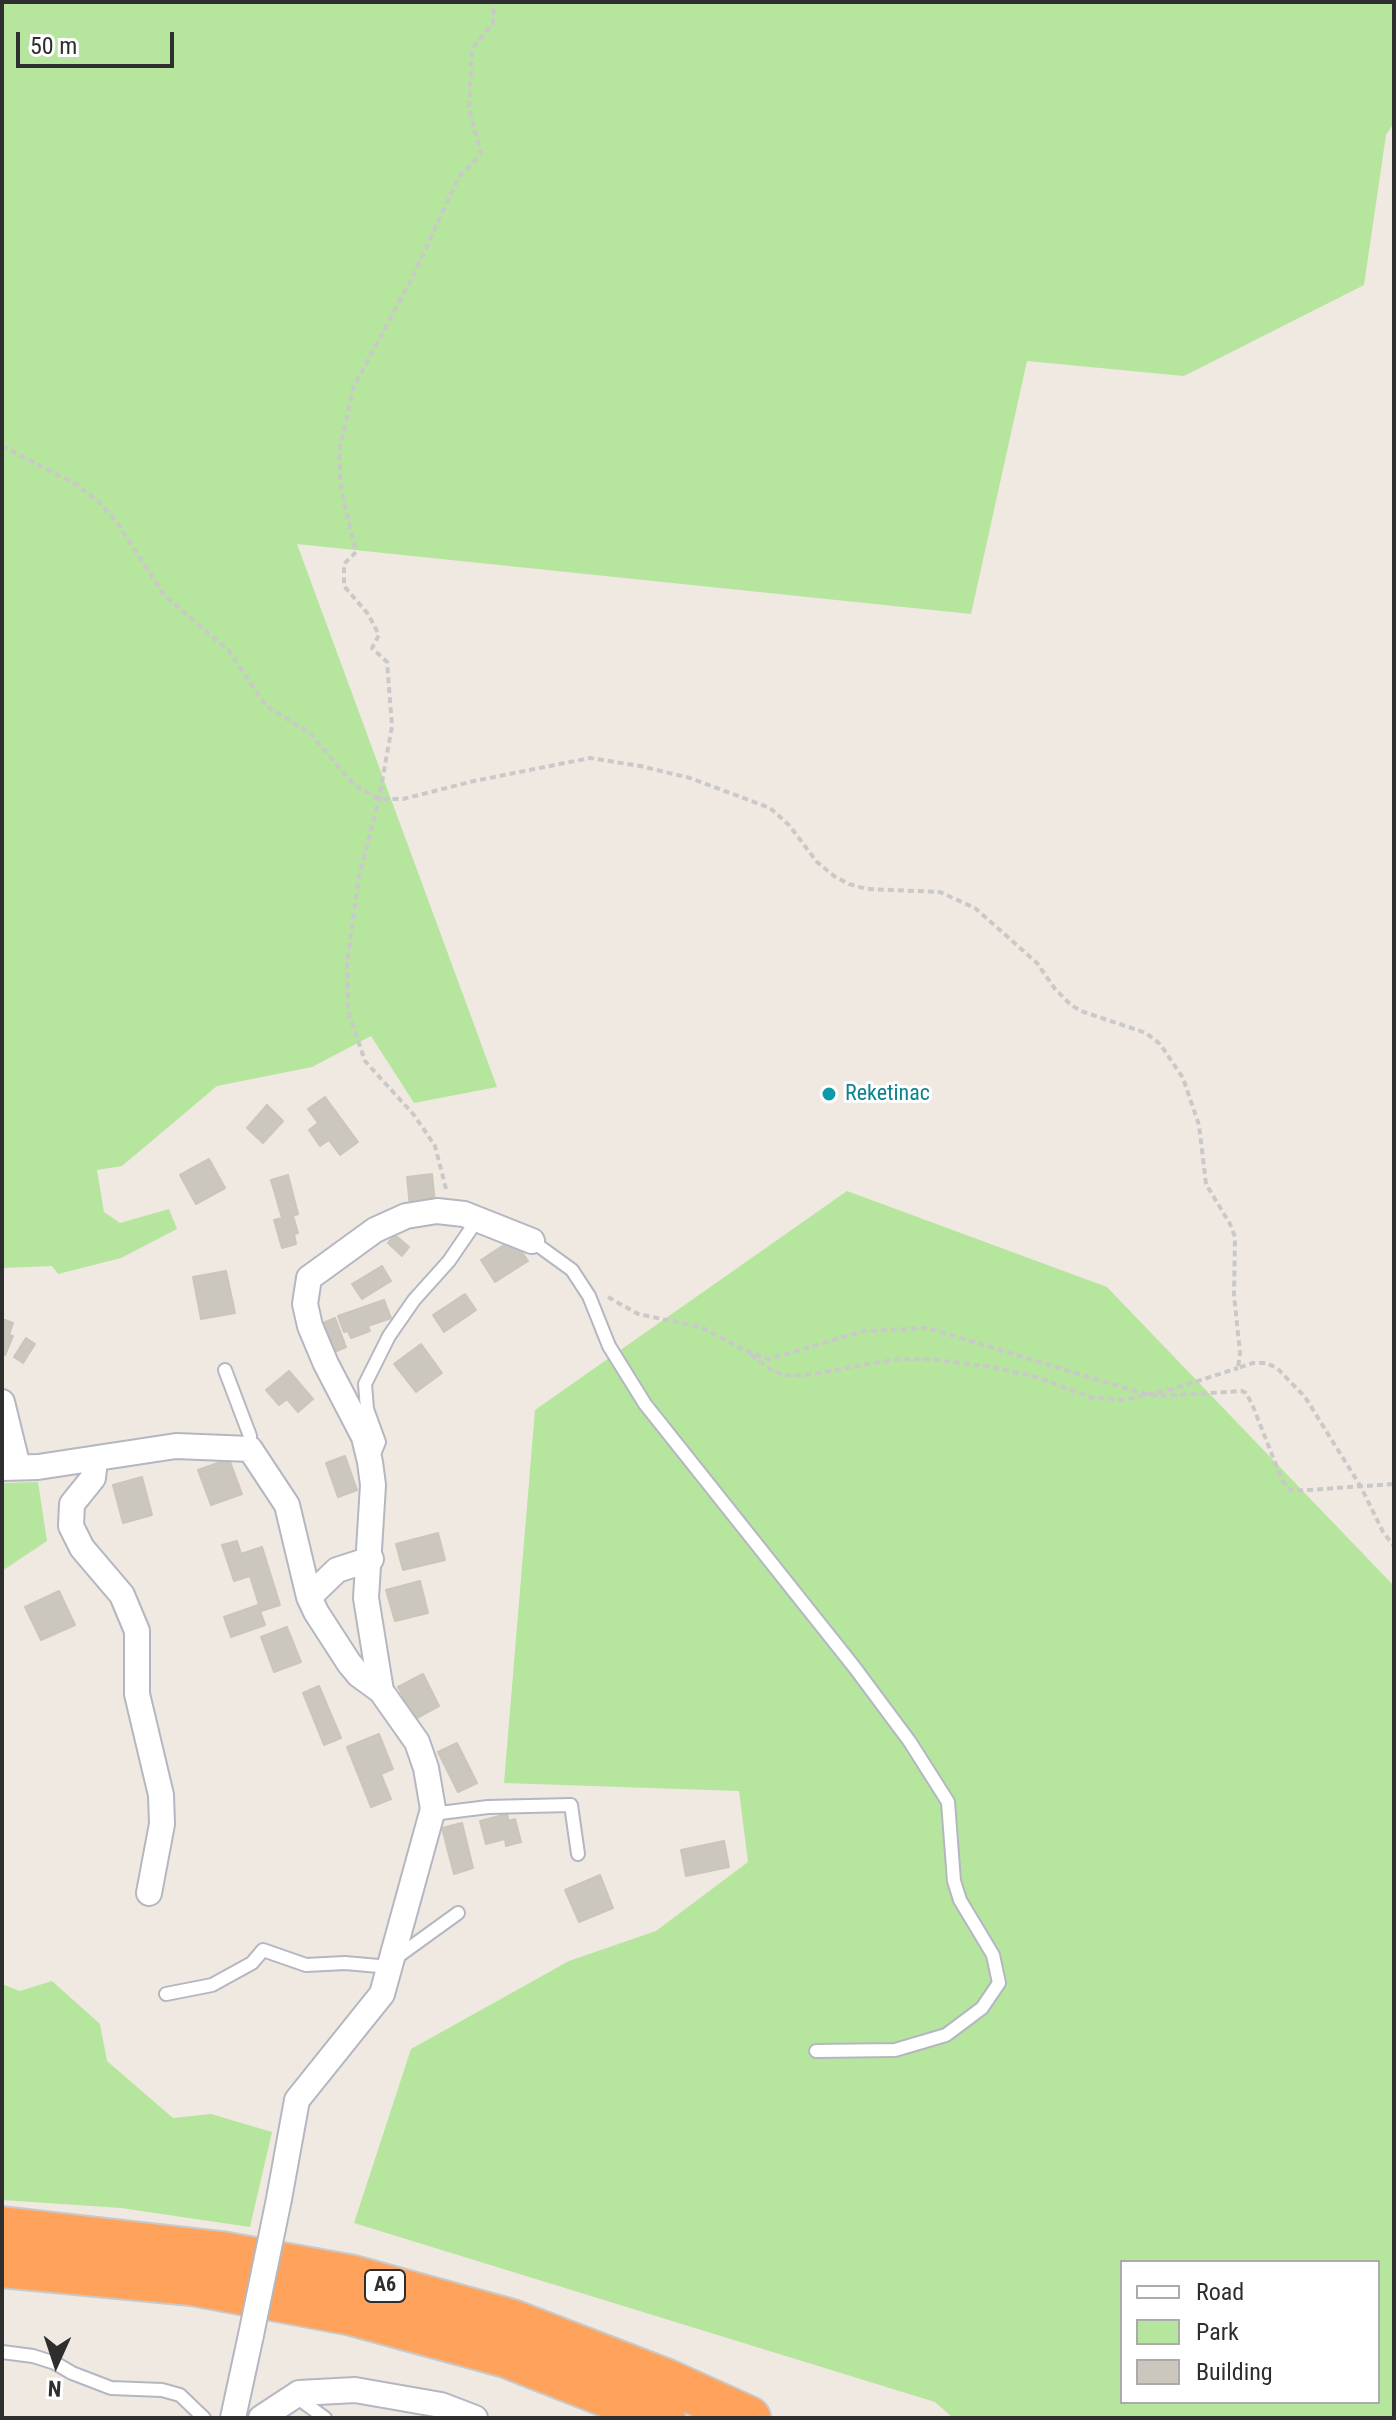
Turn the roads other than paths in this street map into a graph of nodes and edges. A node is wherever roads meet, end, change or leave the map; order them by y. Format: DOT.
graph roads {
  1 [pos="477,1220"];
  2 [pos="532,1241"];
  3 [pos="225,1370"];
  4 [pos="2,1402"];
  5 [pos="250,1449"];
  6 [pos="95,1459"];
  7 [pos="370,1462"];
  8 [pos="10,1468"];
  9 [pos="371,1559"];
  10 [pos="309,1597"];
  11 [pos="381,1691"];
  12 [pos="431,1814"];
  13 [pos="578,1854"];
  14 [pos="149,1893"];
  15 [pos="458,1913"];
  16 [pos="391,1964"];
  17 [pos="166,1994"];
  18 [pos="816,2051"];
  19 [pos="2,2228"];
  20 [pos="2,2266"];
  21 [pos="2,2352"];
  22 [pos="277,2410"];
  23 [pos="204,2418"];
  24 [pos="233,2418"];
  25 [pos="325,2418"];
  26 [pos="475,2418"];
  27 [pos="664,2418"];
  28 [pos="749,2418"];
  1 -- 2 [label="street"];
  1 -- 7 [label="lane"];
  1 -- 7 [label="street"];
  2 -- 18 [label="lane"];
  3 -- 5 [label="lane"];
  4 -- 8 [label="street"];
  5 -- 6 [label="street"];
  5 -- 10 [label="street"];
  6 -- 8 [label="street"];
  6 -- 14 [label="street"];
  7 -- 9 [label="street"];
  9 -- 10 [label="street"];
  9 -- 11 [label="street"];
  10 -- 11 [label="street"];
  11 -- 12 [label="street"];
  12 -- 13 [label="lane"];
  12 -- 16 [label="street"];
  15 -- 16 [label="lane"];
  16 -- 17 [label="lane"];
  16 -- 24 [label="street, bridge"];
  19 -- 28 [label="highway, A6"];
  20 -- 27 [label="highway, A6"];
  21 -- 23 [label="lane"];
  22 -- 25 [label="lane"];
  22 -- 26 [label="street"];
}
